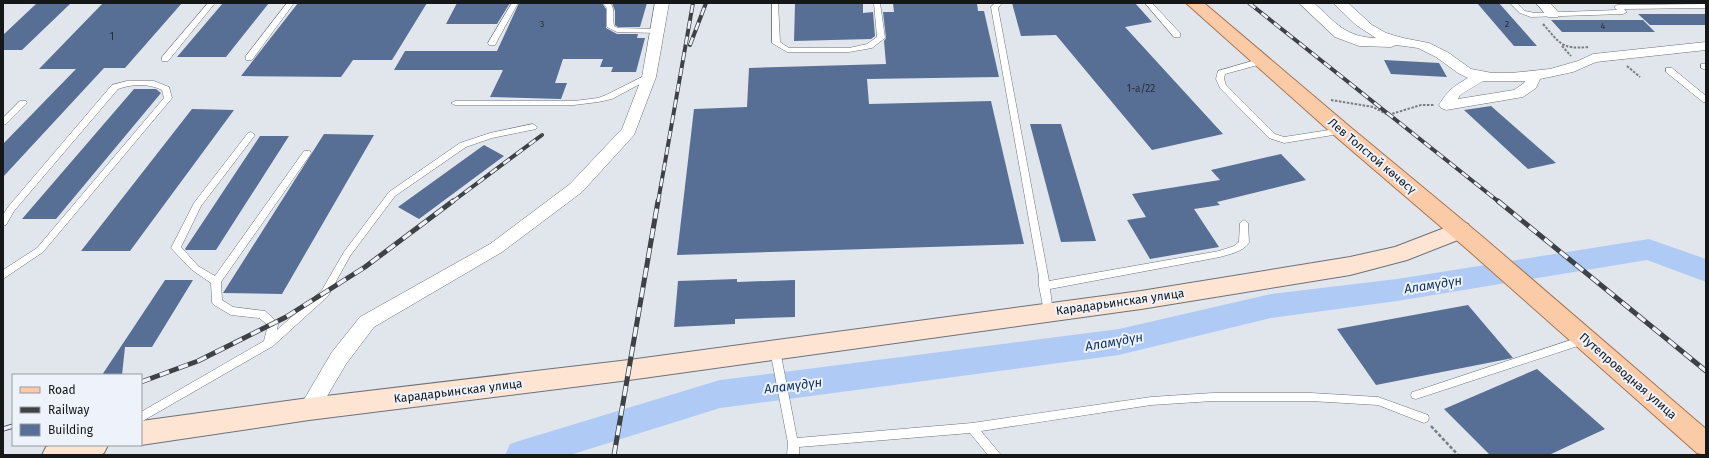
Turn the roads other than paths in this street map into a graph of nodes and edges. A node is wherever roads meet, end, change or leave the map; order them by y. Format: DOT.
graph roads {
  1 [pos="212,3"];
  2 [pos="291,3"];
  3 [pos="515,3"];
  4 [pos="606,3"];
  5 [pos="662,3"];
  6 [pos="775,3"];
  7 [pos="877,3"];
  8 [pos="999,3"];
  9 [pos="1148,3"];
  10 [pos="1194,3"];
  11 [pos="1306,3"];
  12 [pos="1340,3"];
  13 [pos="1513,3"];
  14 [pos="1543,3"];
  15 [pos="1706,6"];
  16 [pos="1553,14"];
  17 [pos="658,30"];
  18 [pos="1177,35"];
  19 [pos="492,43"];
  20 [pos="1403,43"];
  21 [pos="1706,46"];
  22 [pos="165,58"];
  23 [pos="248,58"];
  24 [pos="1262,62"];
  25 [pos="1669,70"];
  26 [pos="1481,76"];
  27 [pos="1533,76"];
  28 [pos="649,77"];
  29 [pos="1706,100"];
  30 [pos="23,103"];
  31 [pos="454,103"];
  32 [pos="3,122"];
  33 [pos="533,127"];
  34 [pos="1342,132"];
  35 [pos="251,135"];
  36 [pos="307,153"];
  37 [pos="3,223"];
  38 [pos="1244,223"];
  39 [pos="1468,237"];
  40 [pos="3,275"];
  41 [pos="216,281"];
  42 [pos="1044,286"];
  43 [pos="1550,308"];
  44 [pos="1048,313"];
  45 [pos="1586,339"];
  46 [pos="269,343"];
  47 [pos="776,357"];
  48 [pos="1416,395"];
  49 [pos="309,409"];
  50 [pos="142,416"];
  51 [pos="1424,418"];
  52 [pos="972,428"];
  53 [pos="142,433"];
  54 [pos="793,443"];
  55 [pos="1706,445"];
  56 [pos="92,446"];
  57 [pos="56,455"];
  58 [pos="793,455"];
  59 [pos="994,455"];
  1 -- 22 [label="lane"];
  2 -- 23 [label="lane"];
  3 -- 19 [label="lane"];
  4 -- 17 [label="lane"];
  5 -- 17 [label="street"];
  6 -- 7 [label="lane"];
  8 -- 42 [label="lane"];
  9 -- 18 [label="lane"];
  10 -- 24 [label="main road, Лев Толстой көчөсү"];
  11 -- 20 [label="street"];
  12 -- 20 [label="street"];
  13 -- 16 [label="lane"];
  14 -- 16 [label="street"];
  15 -- 16 [label="lane"];
  17 -- 28 [label="street"];
  20 -- 26 [label="street"];
  21 -- 27 [label="street"];
  24 -- 34 [label="main road, Лев Толстой көчөсү"];
  24 -- 34 [label="lane"];
  25 -- 29 [label="lane"];
  26 -- 27 [label="street"];
  26 -- 27 [label="street"];
  28 -- 31 [label="lane"];
  28 -- 49 [label="street"];
  30 -- 32 [label="lane"];
  33 -- 46 [label="lane"];
  34 -- 39 [label="main road, Лев Толстой көчөсү"];
  35 -- 41 [label="lane"];
  36 -- 41 [label="lane"];
  37 -- 40 [label="lane"];
  38 -- 42 [label="lane"];
  39 -- 43 [label="main road, Лев Толстой көчөсү"];
  39 -- 44 [label="street, Карадарьинская улица"];
  41 -- 46 [label="lane"];
  42 -- 44 [label="lane"];
  43 -- 45 [label="main road, Путепроводная улица"];
  44 -- 47 [label="street, Карадарьинская улица"];
  45 -- 48 [label="lane"];
  45 -- 55 [label="main road, Путепроводная улица"];
  46 -- 50 [label="lane"];
  47 -- 49 [label="street, Карадарьинская улица"];
  47 -- 54 [label="lane"];
  49 -- 53 [label="street, Карадарьинская улица"];
  51 -- 52 [label="lane"];
  52 -- 54 [label="lane"];
  52 -- 59 [label="lane"];
  54 -- 58 [label="lane"];
  56 -- 57 [label="street"];
}
